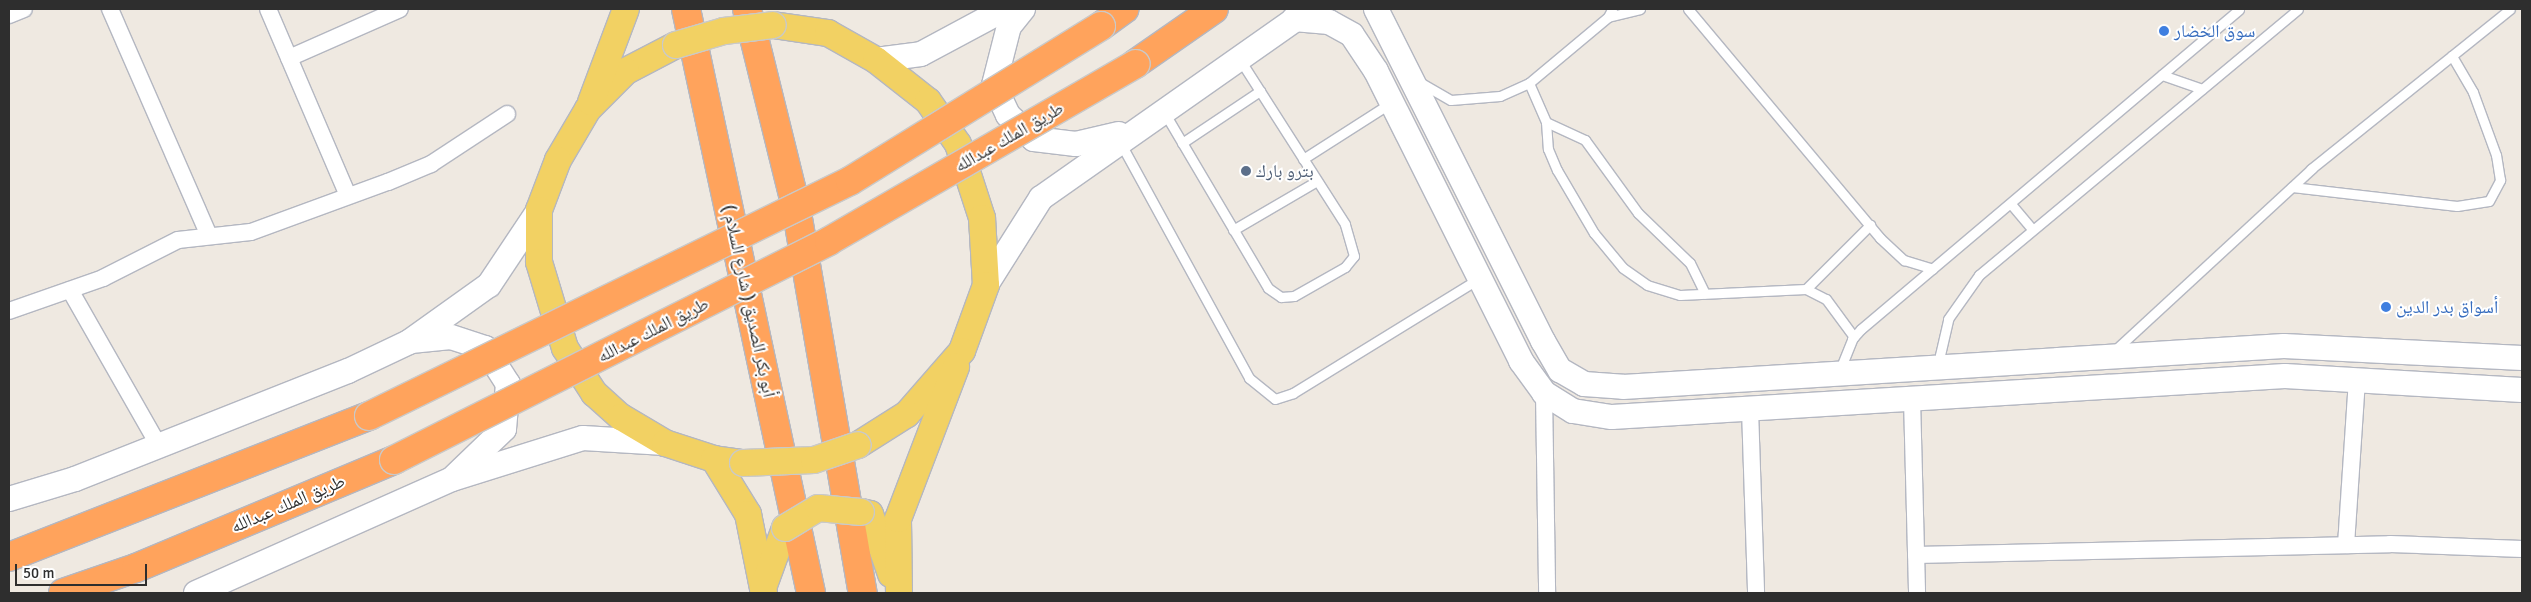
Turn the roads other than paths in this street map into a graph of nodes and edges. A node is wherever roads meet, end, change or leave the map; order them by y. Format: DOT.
graph roads {
  1 [pos="24,9"];
  2 [pos="110,9"];
  3 [pos="268,9"];
  4 [pos="398,9"];
  5 [pos="626,9"];
  6 [pos="686,9"];
  7 [pos="747,9"];
  8 [pos="798,9"];
  9 [pos="1005,9"];
  10 [pos="1023,9"];
  11 [pos="1124,9"];
  12 [pos="1214,9"];
  13 [pos="1376,9"];
  14 [pos="1640,9"];
  15 [pos="1688,9"];
  16 [pos="2239,9"];
  17 [pos="2298,9"];
  18 [pos="2510,9"];
  19 [pos="1610,13"];
  20 [pos="1302,14"];
  21 [pos="9,15"];
  22 [pos="828,33"];
  23 [pos="2452,56"];
  24 [pos="290,58"];
  25 [pos="1238,58"];
  26 [pos="876,60"];
  27 [pos="1408,74"];
  28 [pos="2162,75"];
  29 [pos="1528,83"];
  30 [pos="2202,89"];
  31 [pos="1260,92"];
  32 [pos="1392,102"];
  33 [pos="588,109"];
  34 [pos="1163,109"];
  35 [pos="507,114"];
  36 [pos="1546,122"];
  37 [pos="1122,135"];
  38 [pos="1182,143"];
  39 [pos="1303,159"];
  40 [pos="1317,181"];
  41 [pos="2292,187"];
  42 [pos="348,196"];
  43 [pos="2011,204"];
  44 [pos="539,210"];
  45 [pos="1870,226"];
  46 [pos="2031,228"];
  47 [pos="1233,230"];
  48 [pos="208,233"];
  49 [pos="1933,269"];
  50 [pos="1479,278"];
  51 [pos="986,285"];
  52 [pos="1806,289"];
  53 [pos="70,290"];
  54 [pos="1705,294"];
  55 [pos="9,311"];
  56 [pos="1854,336"];
  57 [pos="409,342"];
  58 [pos="962,351"];
  59 [pos="2108,357"];
  60 [pos="2522,358"];
  61 [pos="1943,367"];
  62 [pos="1839,374"];
  63 [pos="2357,380"];
  64 [pos="2522,390"];
  65 [pos="1544,393"];
  66 [pos="1912,399"];
  67 [pos="1750,409"];
  68 [pos="665,443"];
  69 [pos="159,446"];
  70 [pos="714,459"];
  71 [pos="452,479"];
  72 [pos="9,500"];
  73 [pos="2346,545"];
  74 [pos="2522,549"];
  75 [pos="1916,555"];
  76 [pos="9,556"];
  77 [pos="764,591"];
  78 [pos="63,593"];
  79 [pos="196,593"];
  80 [pos="811,593"];
  81 [pos="863,593"];
  82 [pos="899,593"];
  83 [pos="1547,593"];
  84 [pos="1756,593"];
  85 [pos="1917,593"];
  1 -- 21 [label="street"];
  2 -- 48 [label="street"];
  3 -- 24 [label="street"];
  4 -- 24 [label="street"];
  5 -- 33 [label="main road"];
  6 -- 80 [label="highway, ( شارع السلام ) أبو بكر الصديق"];
  7 -- 81 [label="highway"];
  8 -- 22 [label="main road"];
  9 -- 26 [label="main road"];
  10 -- 37 [label="main road"];
  11 -- 76 [label="highway, bridge"];
  12 -- 78 [label="highway, طريق الملك عبدالله, bridge"];
  13 -- 27 [label="main road"];
  14 -- 19 [label="lane"];
  15 -- 45 [label="lane"];
  16 -- 28 [label="lane"];
  17 -- 30 [label="lane"];
  18 -- 23 [label="lane"];
  19 -- 29 [label="lane"];
  20 -- 25 [label="main road"];
  20 -- 32 [label="main road"];
  22 -- 26 [label="main road"];
  22 -- 33 [label="main road, bridge"];
  23 -- 41 [label="lane"];
  23 -- 41 [label="lane"];
  24 -- 42 [label="street"];
  25 -- 31 [label="lane"];
  25 -- 34 [label="main road"];
  26 -- 51 [label="main road"];
  27 -- 29 [label="lane"];
  27 -- 62 [label="main road"];
  28 -- 30 [label="lane"];
  28 -- 43 [label="lane"];
  29 -- 36 [label="lane"];
  30 -- 46 [label="lane"];
  31 -- 38 [label="lane"];
  31 -- 39 [label="lane"];
  32 -- 39 [label="lane"];
  32 -- 50 [label="main road"];
  33 -- 44 [label="main road"];
  34 -- 37 [label="main road"];
  34 -- 38 [label="lane"];
  35 -- 42 [label="street"];
  36 -- 54 [label="lane"];
  36 -- 54 [label="lane"];
  37 -- 50 [label="lane"];
  37 -- 51 [label="main road"];
  38 -- 47 [label="lane"];
  39 -- 40 [label="lane"];
  40 -- 47 [label="lane"];
  40 -- 47 [label="lane"];
  41 -- 59 [label="lane"];
  42 -- 48 [label="street"];
  43 -- 46 [label="lane"];
  43 -- 49 [label="lane"];
  44 -- 57 [label="main road"];
  44 -- 68 [label="main road"];
  45 -- 49 [label="lane"];
  45 -- 52 [label="lane"];
  46 -- 61 [label="lane"];
  48 -- 53 [label="street"];
  49 -- 56 [label="lane"];
  50 -- 65 [label="main road"];
  51 -- 58 [label="main road"];
  52 -- 54 [label="lane"];
  52 -- 56 [label="lane"];
  53 -- 55 [label="street"];
  53 -- 69 [label="street"];
  56 -- 62 [label="lane"];
  57 -- 69 [label="main road"];
  57 -- 71 [label="main road"];
  58 -- 70 [label="main road, bridge"];
  58 -- 82 [label="main road"];
  59 -- 60 [label="main road"];
  59 -- 61 [label="main road"];
  61 -- 62 [label="main road"];
  63 -- 64 [label="main road"];
  63 -- 66 [label="main road"];
  63 -- 73 [label="street"];
  65 -- 67 [label="main road"];
  65 -- 83 [label="street"];
  66 -- 67 [label="main road"];
  66 -- 75 [label="street"];
  67 -- 84 [label="street"];
  68 -- 70 [label="main road"];
  68 -- 71 [label="main road"];
  69 -- 72 [label="main road"];
  70 -- 77 [label="main road"];
  71 -- 79 [label="main road"];
  73 -- 74 [label="street"];
  73 -- 75 [label="street"];
  75 -- 85 [label="street"];
  77 -- 82 [label="main road, bridge"];
}
